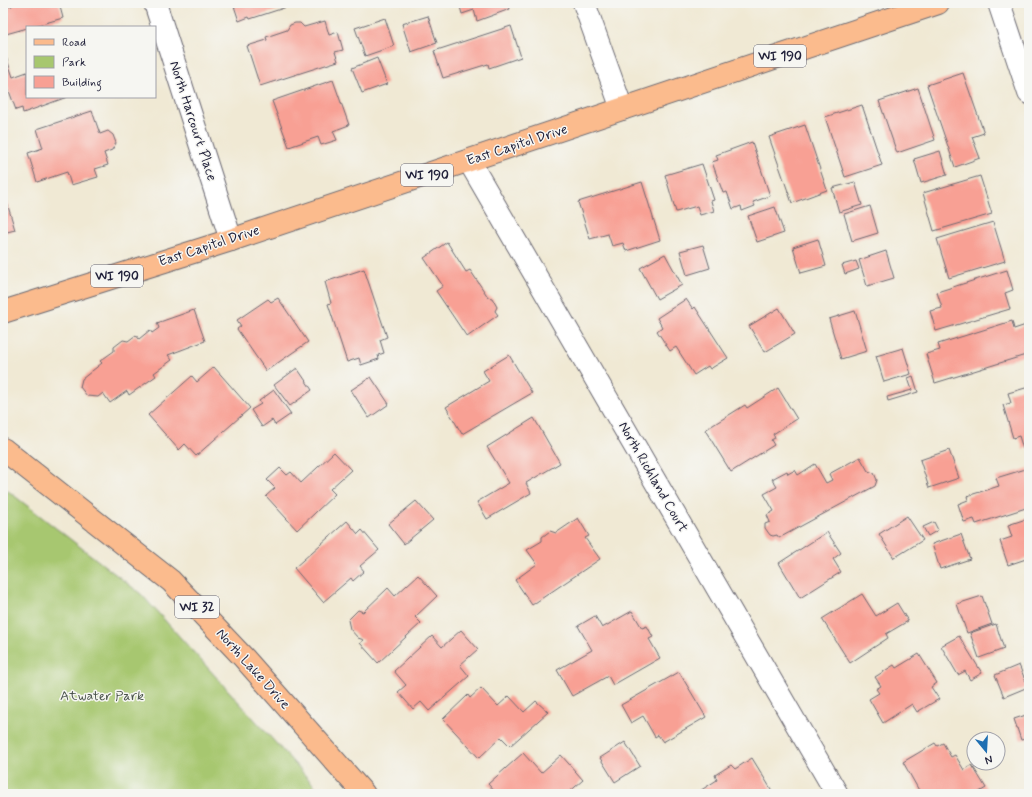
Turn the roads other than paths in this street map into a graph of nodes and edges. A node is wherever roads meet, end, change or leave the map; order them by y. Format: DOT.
graph roads {
  1 [pos="155,3"];
  2 [pos="584,3"];
  3 [pos="938,3"];
  4 [pos="999,3"];
  5 [pos="1029,93"];
  6 [pos="622,110"];
  7 [pos="469,160"];
  8 [pos="231,240"];
  9 [pos="3,312"];
  10 [pos="3,449"];
  11 [pos="364,794"];
  12 [pos="837,794"];
  1 -- 8 [label="street, North Harcourt Place"];
  2 -- 6 [label="street"];
  3 -- 6 [label="main road, East Capitol Drive / WI 190"];
  4 -- 5 [label="street"];
  6 -- 7 [label="main road, East Capitol Drive / WI 190"];
  7 -- 8 [label="main road, East Capitol Drive / WI 190"];
  7 -- 12 [label="street, North Richland Court"];
  8 -- 9 [label="main road, East Capitol Drive / WI 190"];
  10 -- 11 [label="main road, North Lake Drive / WI 32"];
}
